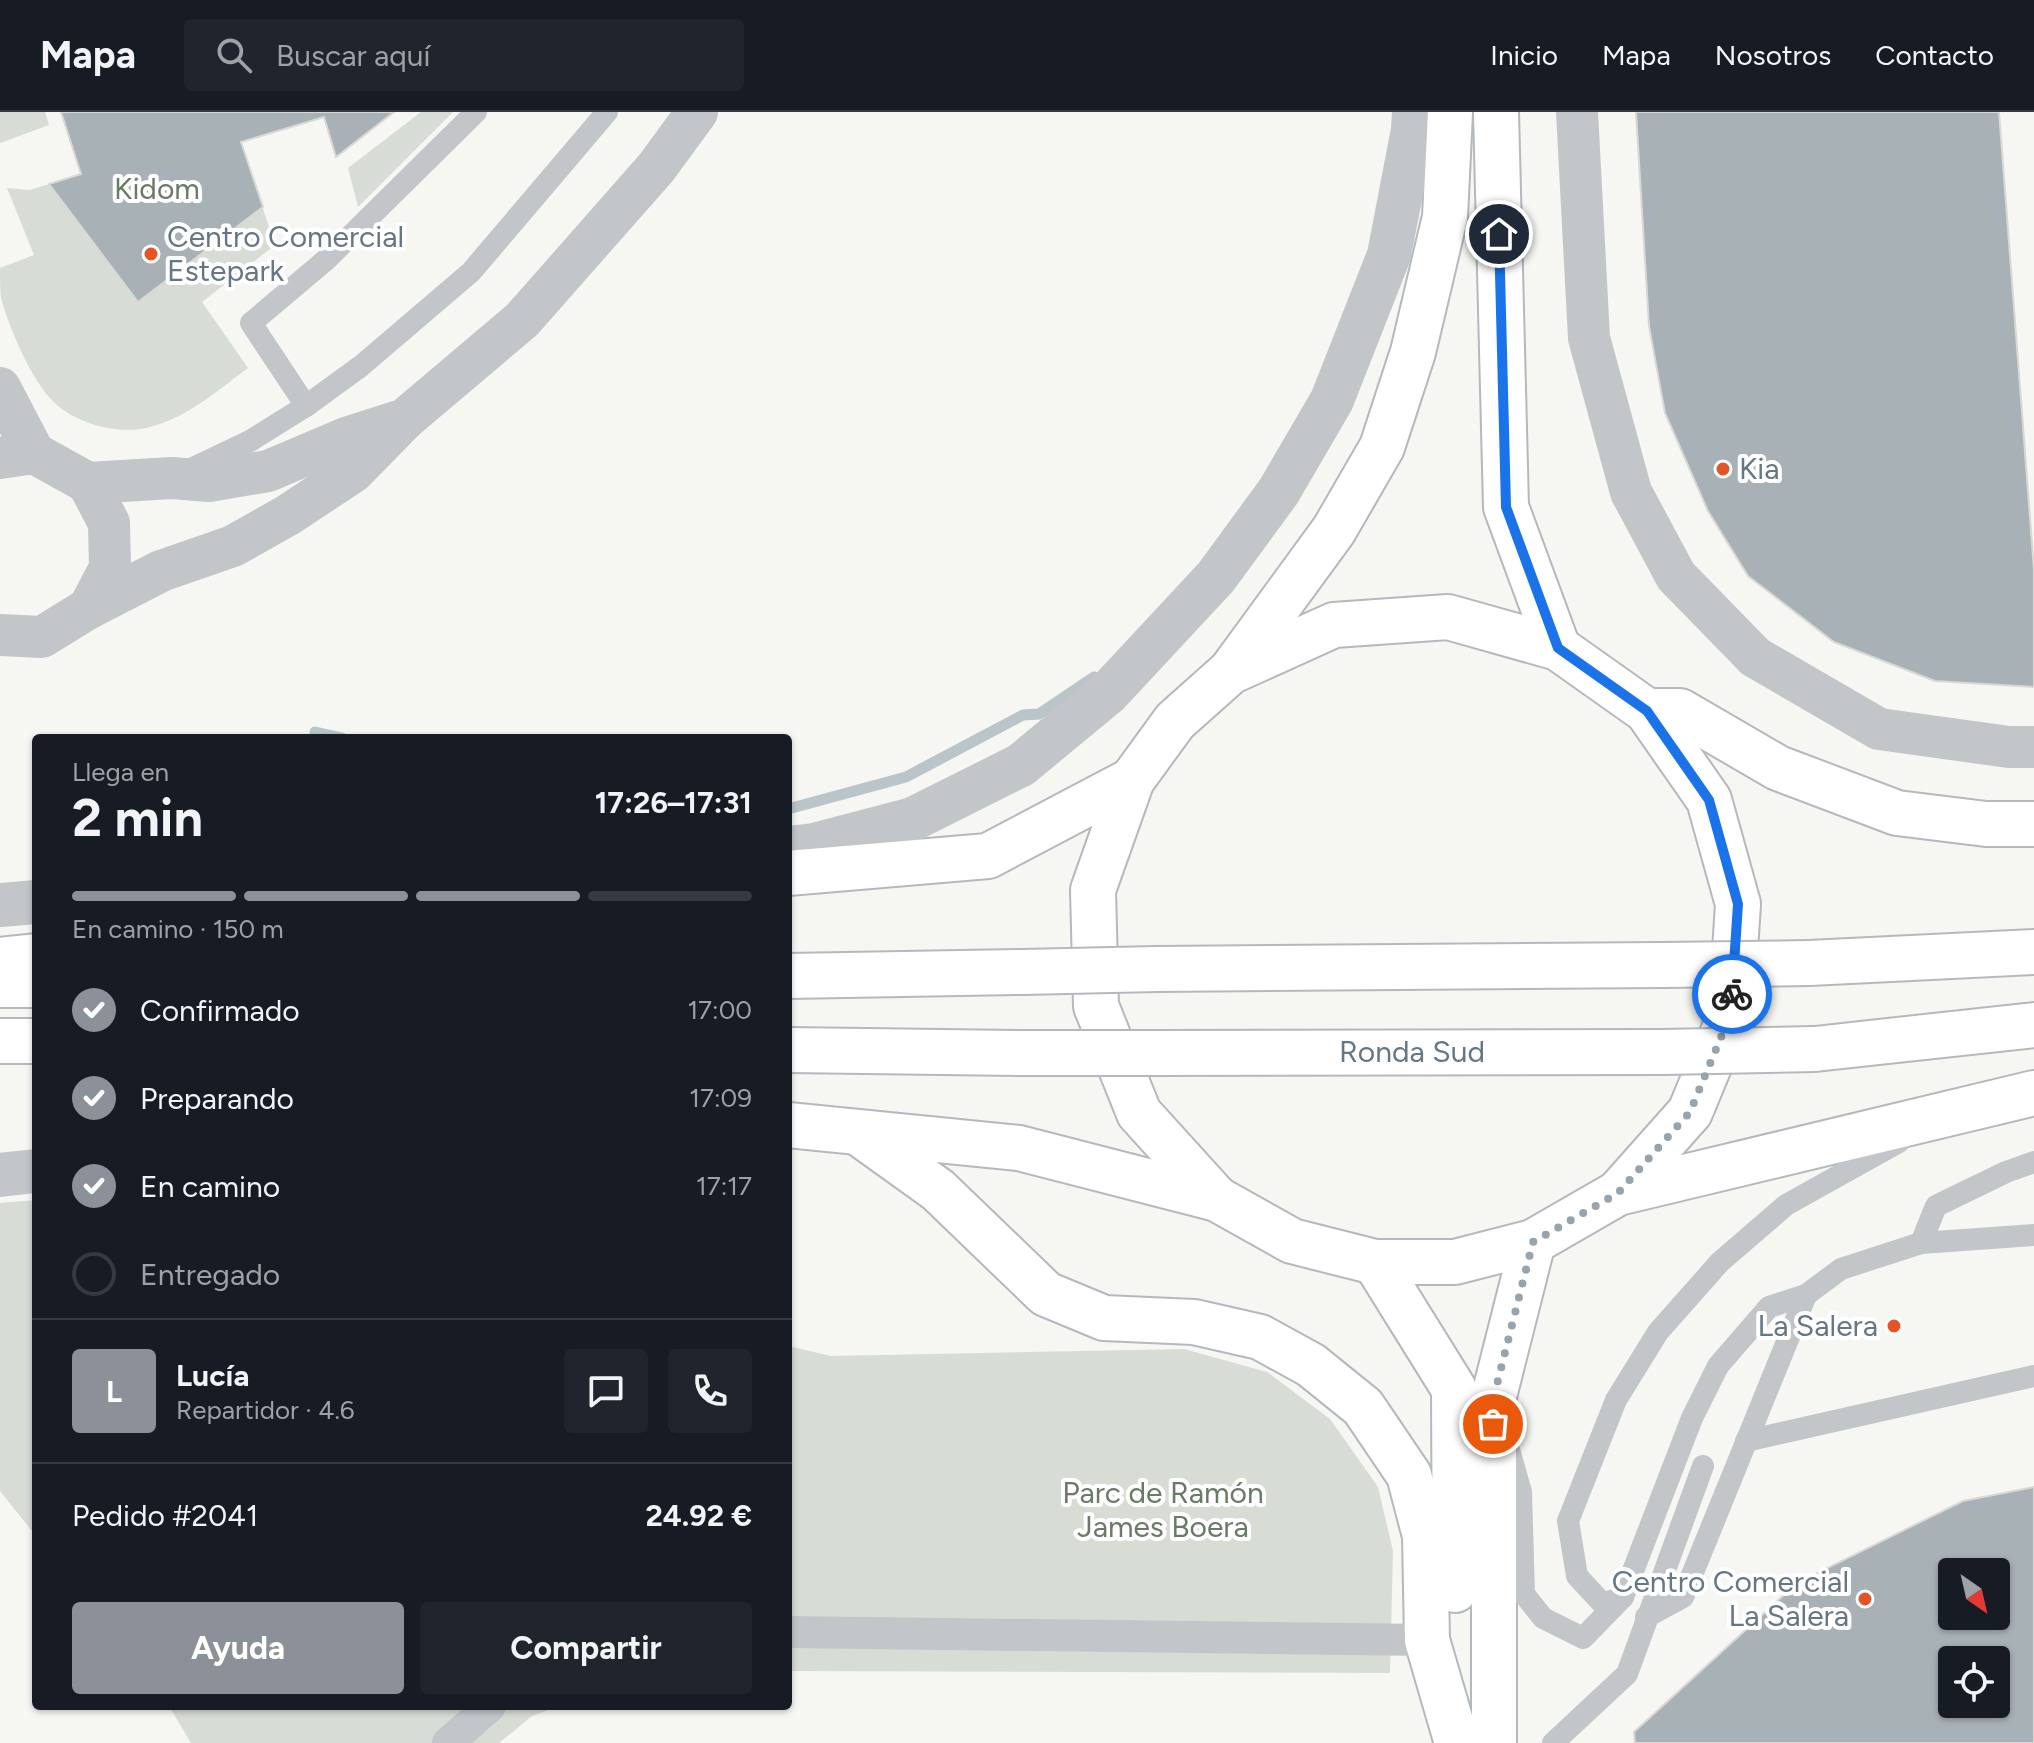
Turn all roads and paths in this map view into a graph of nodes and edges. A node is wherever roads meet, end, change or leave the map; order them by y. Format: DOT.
graph roads {
  1 [pos="476,112"];
  2 [pos="607,112"];
  3 [pos="697,112"];
  4 [pos="1414,112"];
  5 [pos="1450,112"];
  6 [pos="1496,112"];
  7 [pos="1577,112"];
  8 [pos="0,388"];
  9 [pos="306,406"];
  10 [pos="405,419"];
  11 [pos="17,456"];
  12 [pos="172,478"];
  13 [pos="88,483"];
  14 [pos="89,608"];
  15 [pos="0,635"];
  16 [pos="1558,648"];
  17 [pos="1230,672"];
  18 [pos="1647,711"];
  19 [pos="2034,747"];
  20 [pos="1132,780"];
  21 [pos="2034,824"];
  22 [pos="792,848"];
  23 [pos="792,873"];
  24 [pos="32,902"];
  25 [pos="0,905"];
  26 [pos="2034,952"];
  27 [pos="32,956"];
  28 [pos="0,960"];
  29 [pos="792,976"];
  30 [pos="0,985"];
  31 [pos="32,985"];
  32 [pos="2034,1025"];
  33 [pos="0,1041"];
  34 [pos="32,1041"];
  35 [pos="792,1050"];
  36 [pos="2024,1096"];
  37 [pos="792,1125"];
  38 [pos="858,1132"];
  39 [pos="2034,1162"];
  40 [pos="32,1171"];
  41 [pos="0,1175"];
  42 [pos="1618,1193"];
  43 [pos="1217,1199"];
  44 [pos="2034,1235"];
  45 [pos="1533,1242"];
  46 [pos="1921,1243"];
  47 [pos="1375,1262"];
  48 [pos="1806,1295"];
  49 [pos="2034,1376"];
  50 [pos="1494,1396"];
  51 [pos="1746,1441"];
  52 [pos="1703,1466"];
  53 [pos="1623,1597"];
  54 [pos="1646,1617"];
  55 [pos="792,1632"];
  56 [pos="1427,1640"];
  57 [pos="485,1710"];
  58 [pos="448,1743"];
  59 [pos="1457,1743"];
  60 [pos="1494,1743"];
  61 [pos="1553,1743"];
  1 -- 9 [label="lane"];
  2 -- 9 [label="lane"];
  3 -- 10 [label="street"];
  4 -- 22 [label="street"];
  5 -- 17 [label="main road"];
  6 -- 16 [label="main road"];
  7 -- 19 [label="street"];
  8 -- 11 [label="street"];
  9 -- 12 [label="lane"];
  10 -- 12 [label="street"];
  10 -- 14 [label="street"];
  11 -- 13 [label="street"];
  12 -- 13 [label="street"];
  13 -- 14 [label="street"];
  14 -- 15 [label="street"];
  16 -- 17 [label="main road"];
  16 -- 18 [label="main road"];
  17 -- 20 [label="main road"];
  18 -- 21 [label="main road"];
  18 -- 42 [label="main road"];
  20 -- 23 [label="main road"];
  20 -- 43 [label="main road"];
  24 -- 25 [label="street"];
  26 -- 29 [label="main road, bridge"];
  27 -- 28 [label="main road"];
  30 -- 31 [label="main road"];
  32 -- 35 [label="main road, Ronda Sud, bridge"];
  33 -- 34 [label="main road"];
  36 -- 42 [label="main road"];
  36 -- 53 [label="lane"];
  37 -- 38 [label="main road"];
  38 -- 43 [label="main road"];
  38 -- 56 [label="main road"];
  39 -- 46 [label="lane"];
  40 -- 41 [label="street"];
  42 -- 45 [label="main road"];
  43 -- 47 [label="main road"];
  44 -- 46 [label="lane"];
  45 -- 47 [label="main road"];
  45 -- 50 [label="main road"];
  46 -- 48 [label="lane"];
  47 -- 59 [label="main road"];
  48 -- 51 [label="lane"];
  48 -- 53 [label="lane"];
  49 -- 51 [label="lane"];
  50 -- 53 [label="lane"];
  50 -- 60 [label="main road"];
  51 -- 54 [label="lane"];
  52 -- 54 [label="lane"];
  54 -- 61 [label="lane"];
  55 -- 56 [label="street"];
  56 -- 59 [label="main road"];
  57 -- 58 [label="street"];
}
